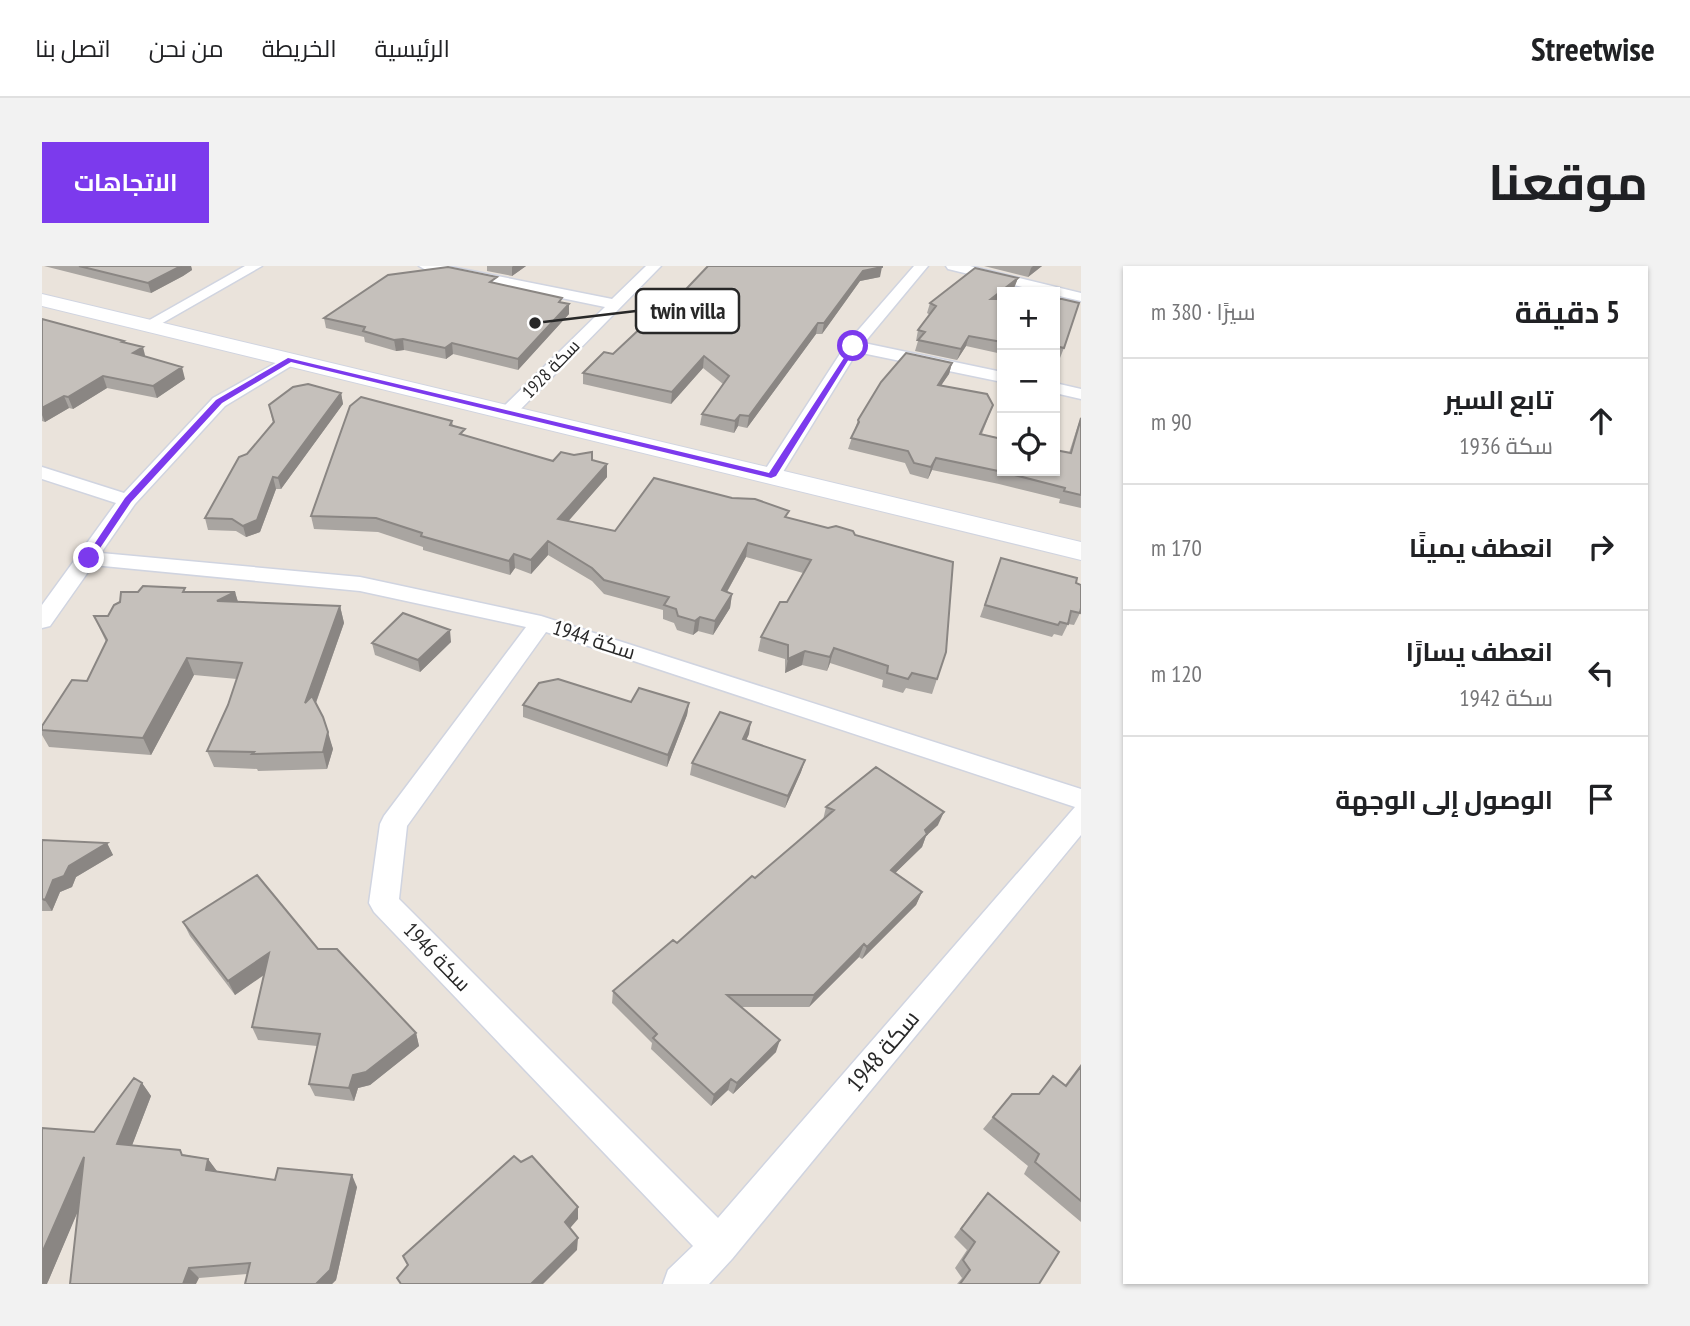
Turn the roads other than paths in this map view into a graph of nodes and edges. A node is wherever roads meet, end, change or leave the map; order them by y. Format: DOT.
graph roads {
  1 [pos="254,266"];
  2 [pos="426,266"];
  3 [pos="654,266"];
  4 [pos="921,266"];
  5 [pos="953,266"];
  6 [pos="1081,297"];
  7 [pos="42,300"];
  8 [pos="614,304"];
  9 [pos="147,326"];
  10 [pos="853,346"];
  11 [pos="290,360"];
  12 [pos="997,376"];
  13 [pos="1060,389"];
  14 [pos="1081,394"];
  15 [pos="507,413"];
  16 [pos="42,474"];
  17 [pos="771,476"];
  18 [pos="128,500"];
  19 [pos="1081,551"];
  20 [pos="89,558"];
  21 [pos="42,621"];
  22 [pos="541,623"];
  23 [pos="1081,799"];
  24 [pos="1081,816"];
  25 [pos="719,1246"];
  26 [pos="682,1284"];
  1 -- 9 [label="street"];
  2 -- 8 [label="street"];
  3 -- 8 [label="street, سكة 1928"];
  4 -- 10 [label="street"];
  5 -- 6 [label="street"];
  7 -- 9 [label="street"];
  8 -- 15 [label="street, سكة 1928"];
  9 -- 11 [label="street"];
  10 -- 12 [label="street"];
  10 -- 17 [label="street"];
  11 -- 15 [label="street"];
  11 -- 18 [label="street"];
  13 -- 14 [label="street"];
  15 -- 17 [label="street"];
  16 -- 18 [label="street"];
  17 -- 19 [label="street"];
  18 -- 20 [label="street"];
  20 -- 21 [label="street"];
  20 -- 22 [label="street, سكة 1944"];
  22 -- 23 [label="street, سكة 1944"];
  22 -- 25 [label="street, سكة 1946"];
  24 -- 25 [label="street, سكة 1948"];
  25 -- 26 [label="street, سكة 1948"];
}
